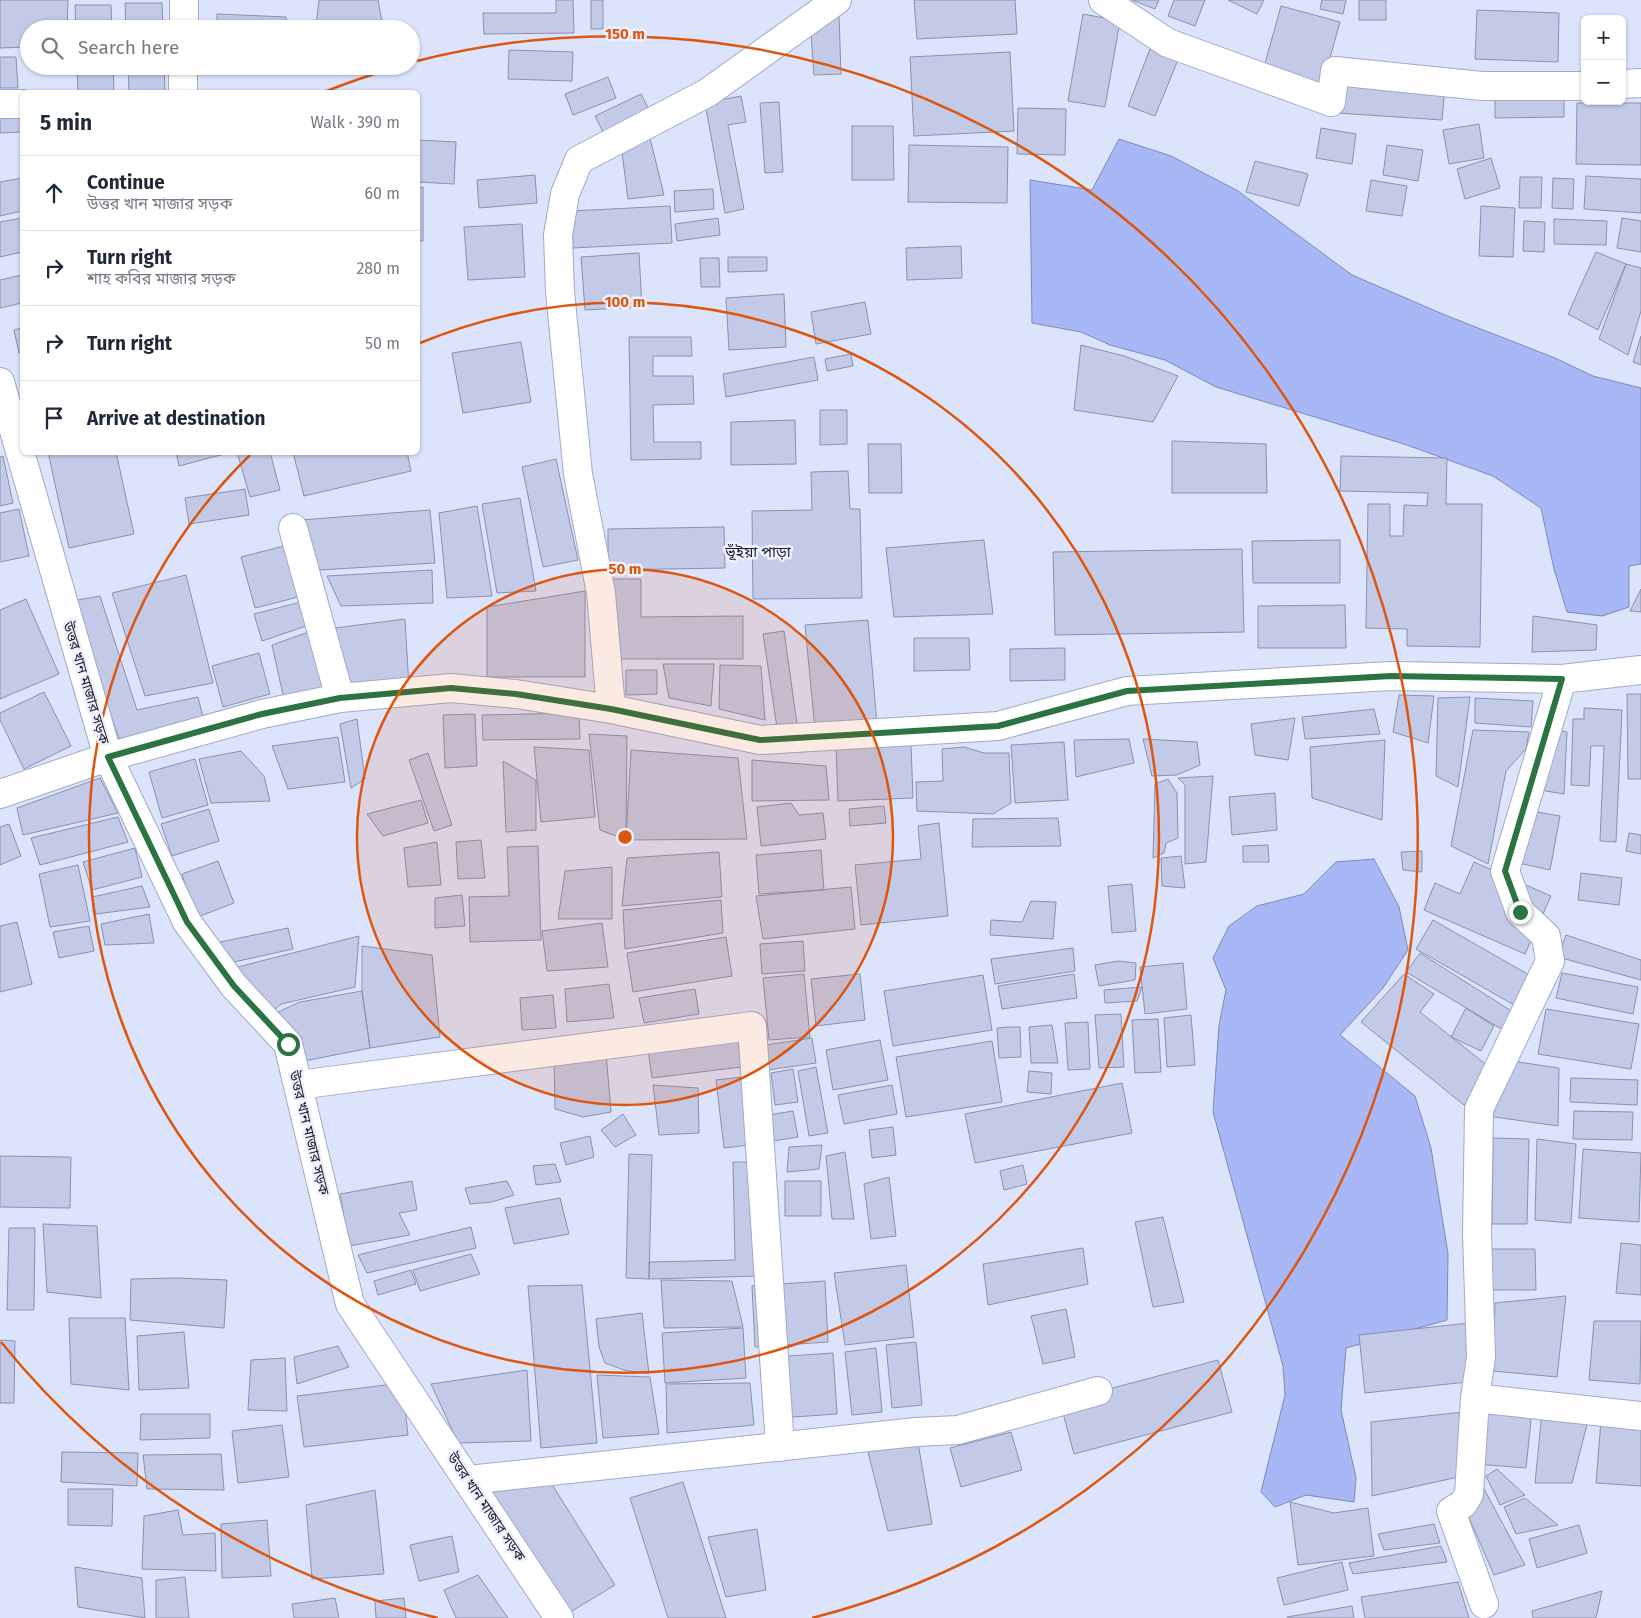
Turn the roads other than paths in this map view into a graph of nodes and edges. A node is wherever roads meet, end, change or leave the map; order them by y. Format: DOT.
graph roads {
  1 [pos="184,0"];
  2 [pos="837,0"];
  3 [pos="1103,0"];
  4 [pos="184,20"];
  5 [pos="184,75"];
  6 [pos="1641,83"];
  7 [pos="1626,84"];
  8 [pos="1581,86"];
  9 [pos="183,90"];
  10 [pos="0,104"];
  11 [pos="20,104"];
  12 [pos="0,382"];
  13 [pos="20,451"];
  14 [pos="21,455"];
  15 [pos="293,528"];
  16 [pos="1641,670"];
  17 [pos="1562,679"];
  18 [pos="340,698"];
  19 [pos="611,709"];
  20 [pos="108,757"];
  21 [pos="0,794"];
  22 [pos="298,1085"];
  23 [pos="1098,1391"];
  24 [pos="1475,1398"];
  25 [pos="1641,1416"];
  26 [pos="780,1447"];
  27 [pos="468,1480"];
  28 [pos="1484,1604"];
  29 [pos="559,1618"];
  1 -- 4 [label="street"];
  2 -- 19 [label="street"];
  3 -- 8 [label="street"];
  5 -- 9 [label="street"];
  6 -- 7 [label="street"];
  10 -- 11 [label="street"];
  12 -- 13 [label="street, উত্তর খান মাজার সড়ক"];
  14 -- 20 [label="street, উত্তর খান মাজার সড়ক"];
  15 -- 18 [label="street"];
  16 -- 17 [label="street"];
  17 -- 19 [label="street"];
  17 -- 24 [label="street"];
  18 -- 19 [label="street"];
  18 -- 20 [label="street"];
  20 -- 21 [label="street"];
  20 -- 22 [label="street, উত্তর খান মাজার সড়ক"];
  22 -- 26 [label="street"];
  22 -- 27 [label="street, উত্তর খান মাজার সড়ক"];
  23 -- 26 [label="street"];
  24 -- 25 [label="street"];
  24 -- 28 [label="street"];
  26 -- 27 [label="street"];
  27 -- 29 [label="street, উত্তর খান মাজার সড়ক"];
}
